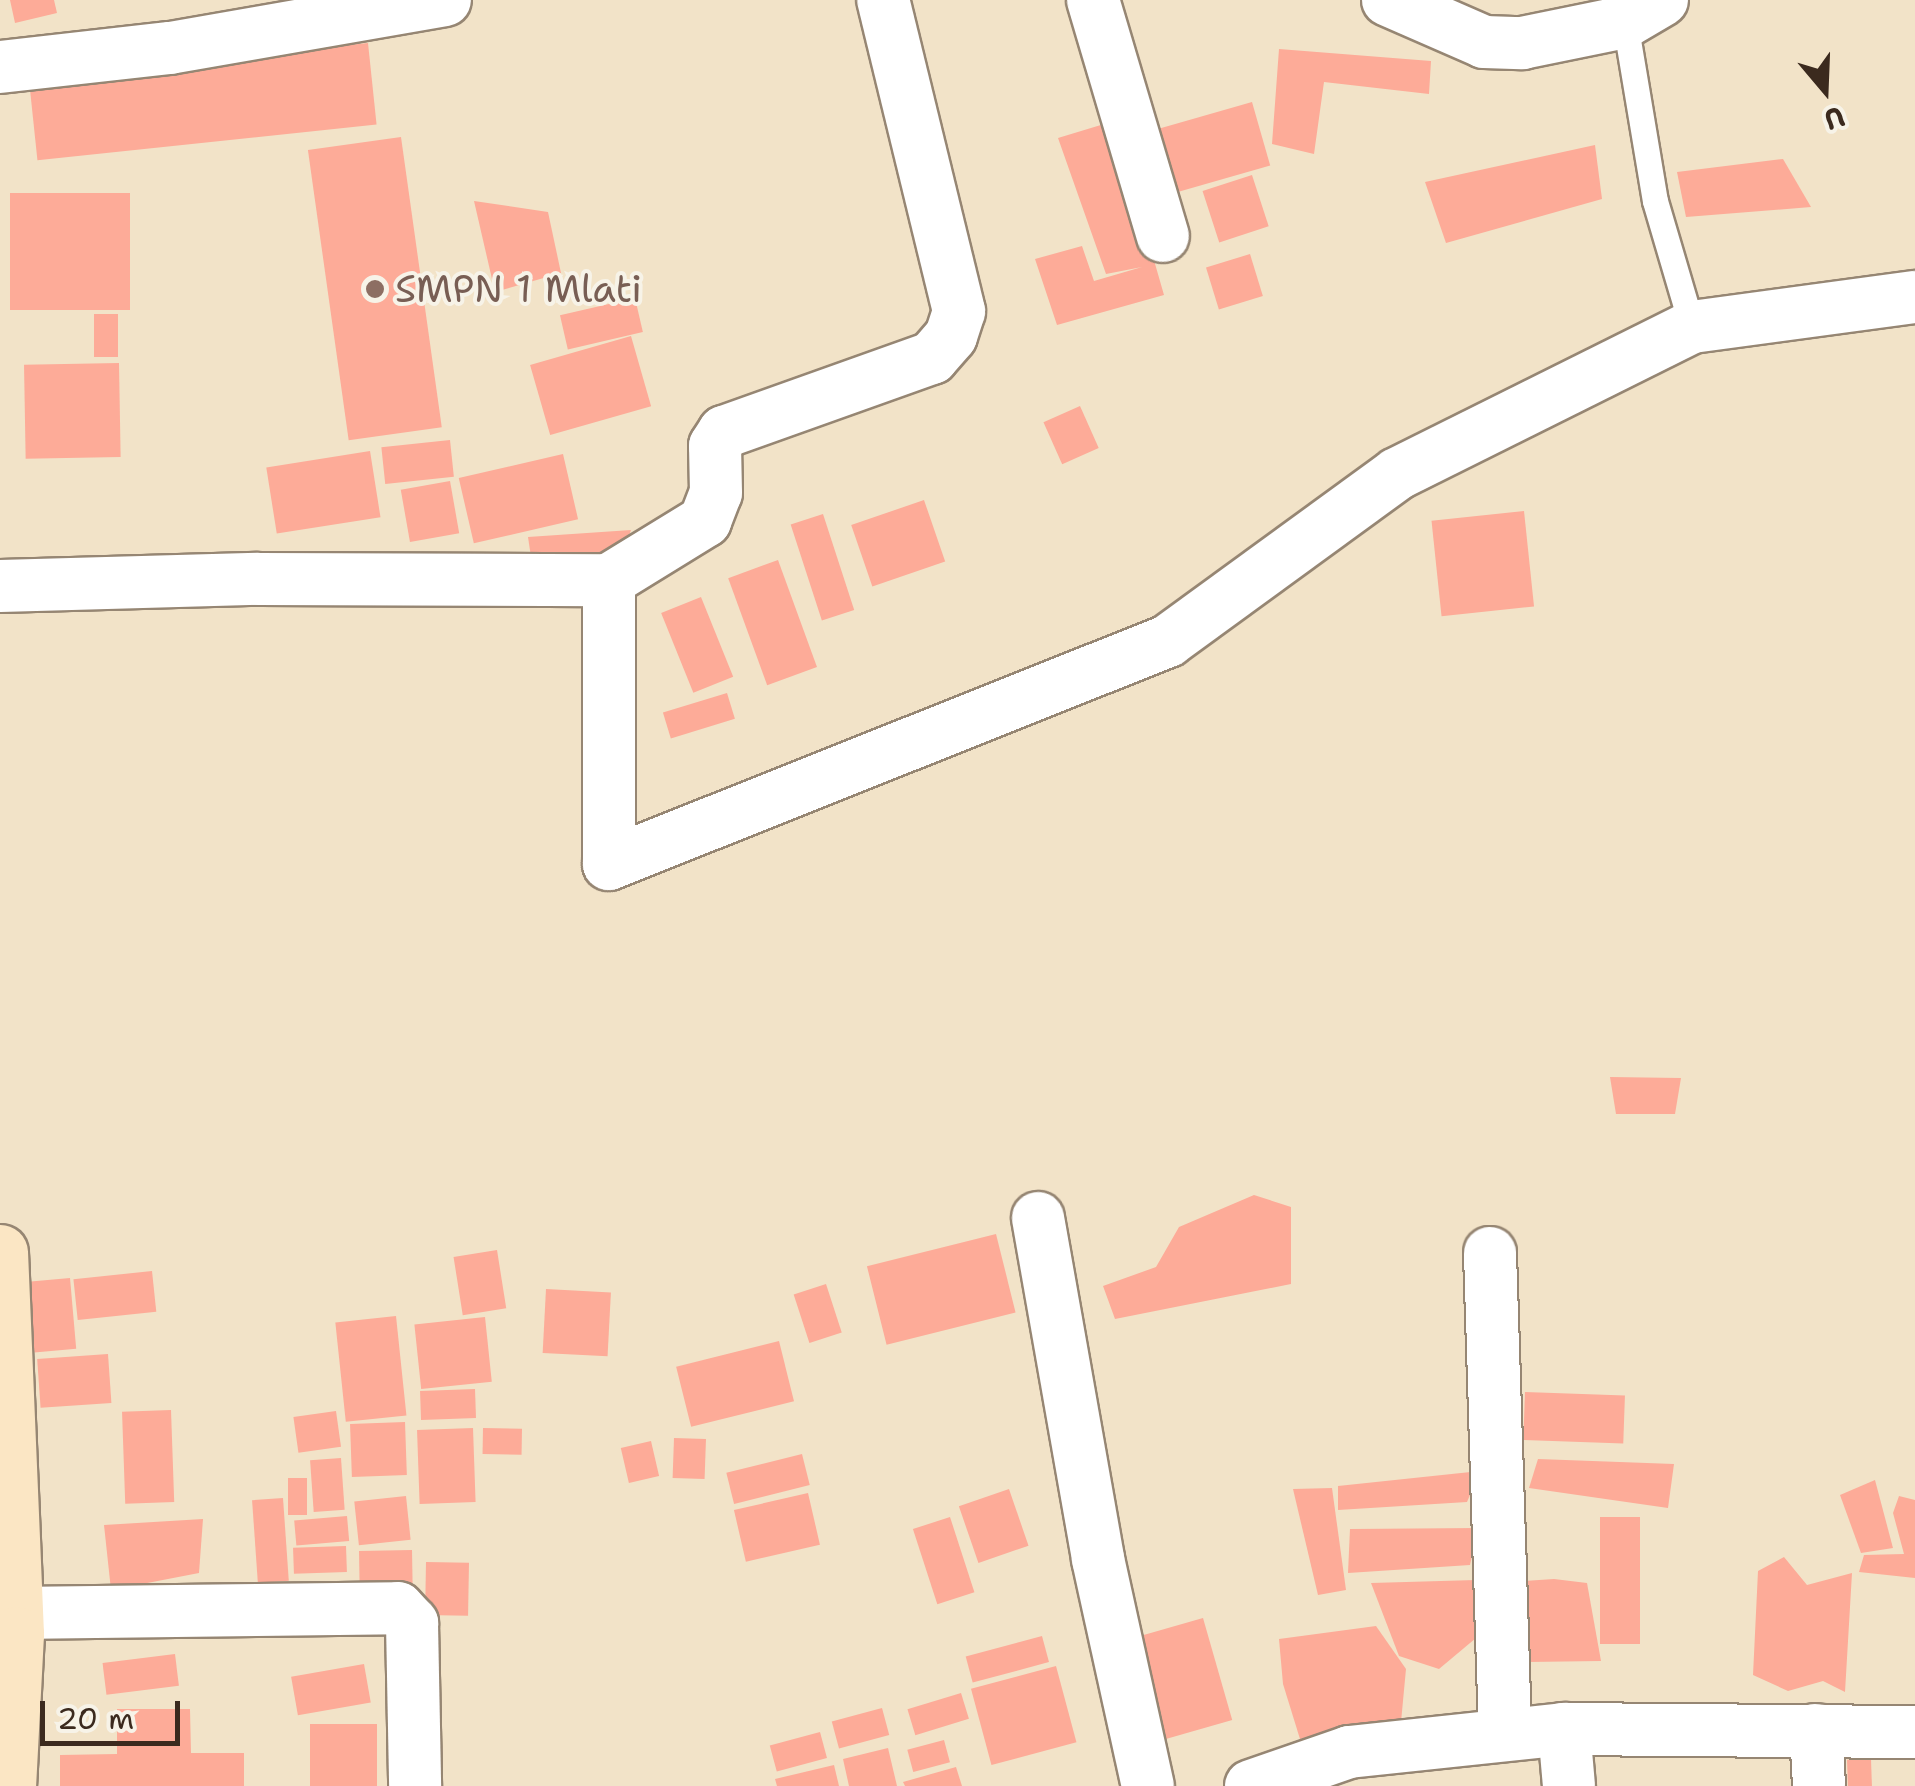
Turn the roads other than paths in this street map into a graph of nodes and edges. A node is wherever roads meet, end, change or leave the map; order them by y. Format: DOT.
graph roads {
  1 [pos="445,0"];
  2 [pos="883,0"];
  3 [pos="1094,0"];
  4 [pos="1388,0"];
  5 [pos="1643,11"];
  6 [pos="0,66"];
  7 [pos="1163,236"];
  8 [pos="1915,297"];
  9 [pos="1692,327"];
  10 [pos="610,580"];
  11 [pos="0,586"];
  12 [pos="1038,1218"];
  13 [pos="0,1252"];
  14 [pos="1490,1253"];
  15 [pos="16,1613"];
  16 [pos="1564,1729"];
  17 [pos="1816,1730"];
  18 [pos="1915,1732"];
  19 [pos="1505,1734"];
  20 [pos="8,1786"];
  21 [pos="416,1786"];
  22 [pos="1148,1786"];
  23 [pos="1252,1786"];
  24 [pos="1569,1786"];
  25 [pos="1820,1786"];
  1 -- 6 [label="street"];
  2 -- 10 [label="street"];
  3 -- 7 [label="street"];
  4 -- 5 [label="street"];
  5 -- 9 [label="lane"];
  8 -- 9 [label="street"];
  9 -- 10 [label="street"];
  10 -- 11 [label="street"];
  12 -- 22 [label="street"];
  13 -- 15 [label="main road"];
  14 -- 19 [label="street"];
  15 -- 20 [label="main road"];
  15 -- 21 [label="street"];
  16 -- 17 [label="street"];
  16 -- 19 [label="street"];
  16 -- 24 [label="street"];
  17 -- 18 [label="street"];
  17 -- 25 [label="street"];
  19 -- 23 [label="street"];
}
